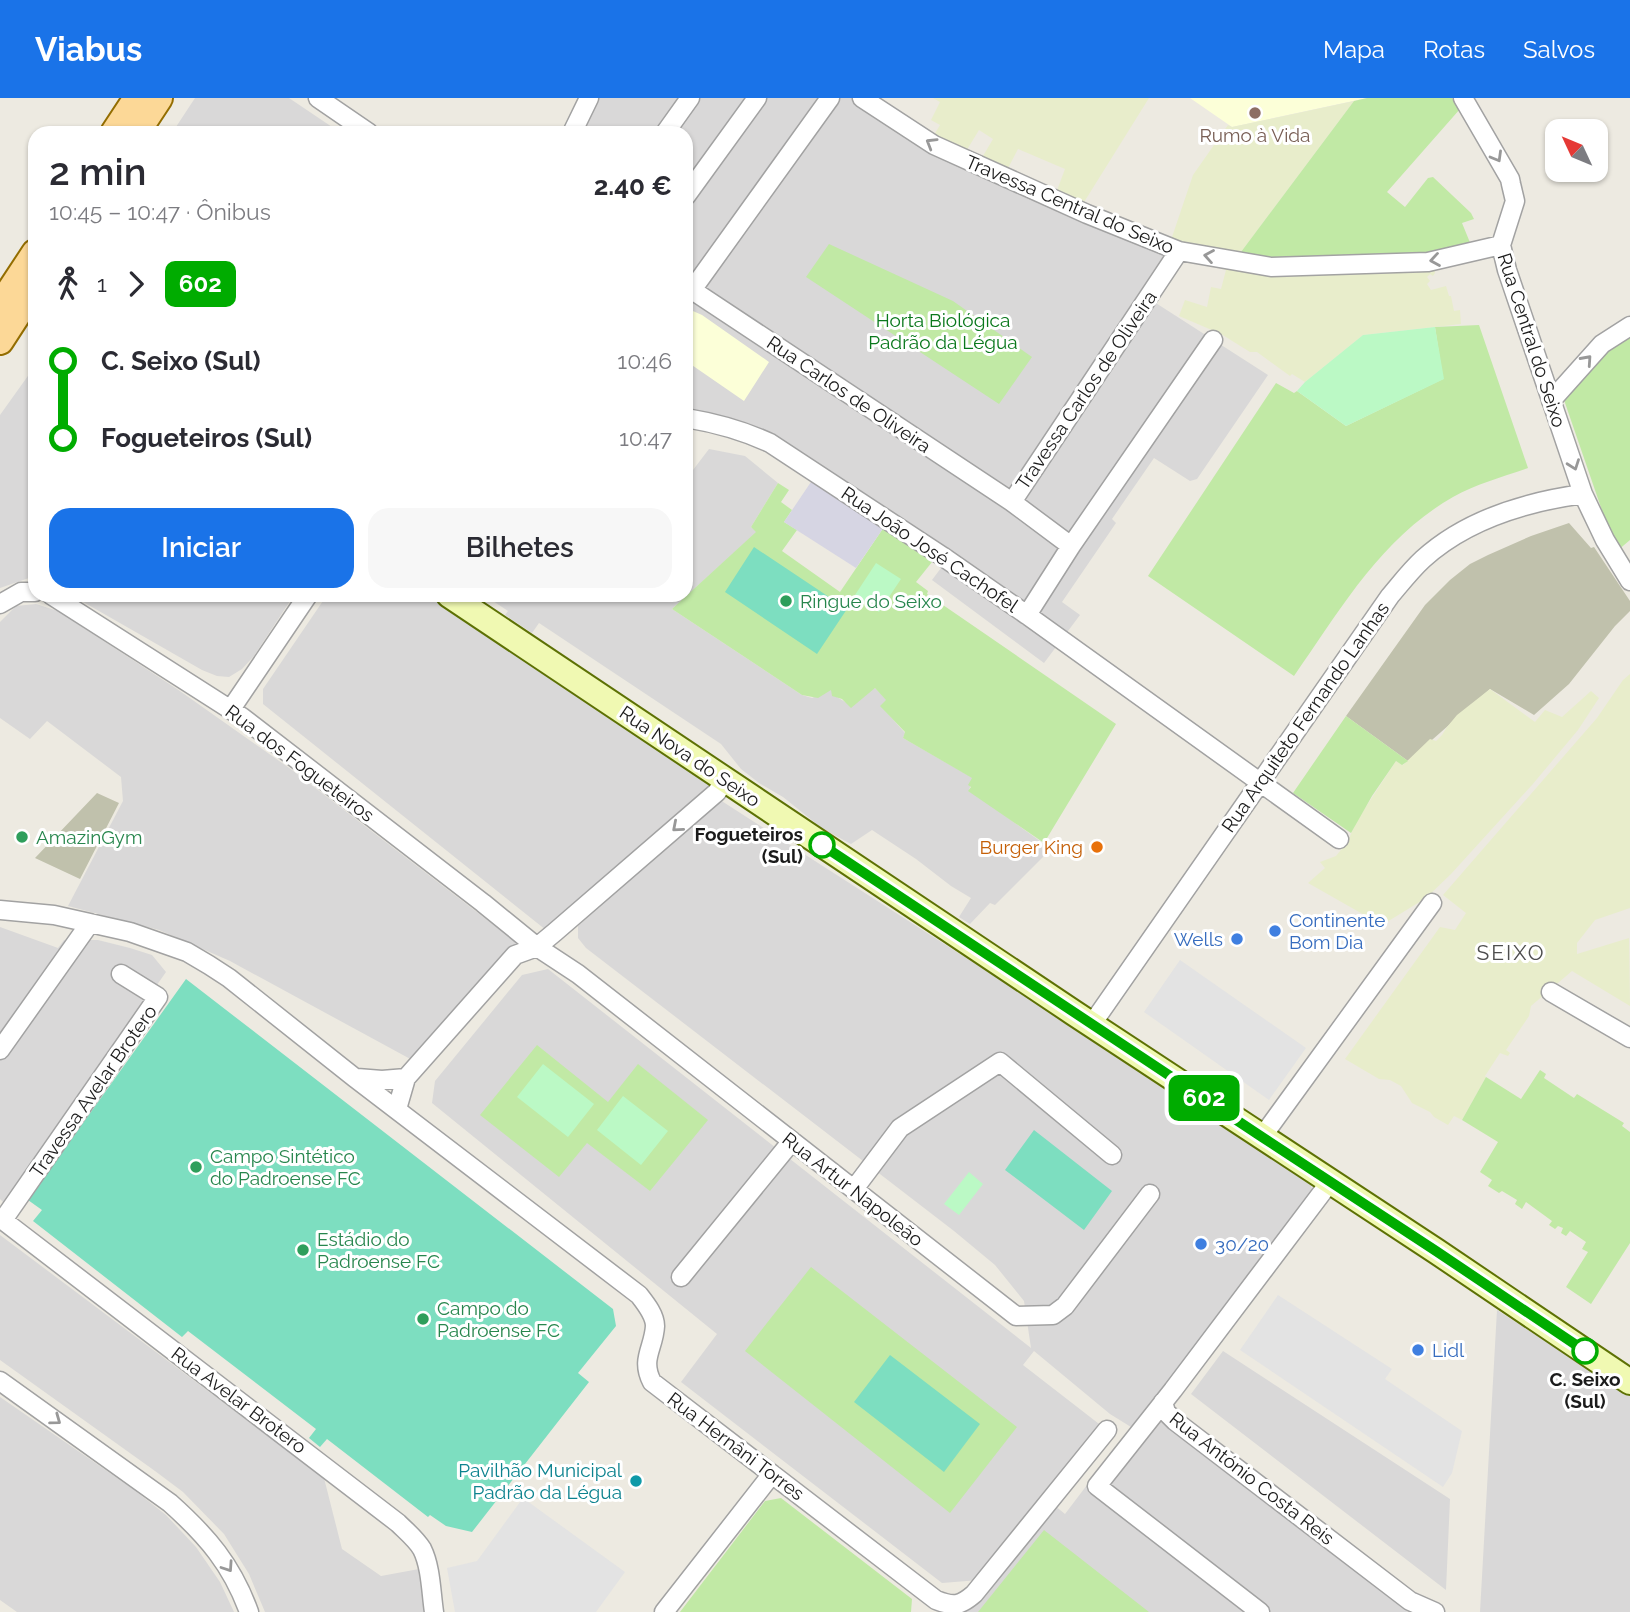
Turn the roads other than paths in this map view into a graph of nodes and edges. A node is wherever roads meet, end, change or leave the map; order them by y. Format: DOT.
graph roads {
  1 [pos="137,98"];
  2 [pos="159,98"];
  3 [pos="318,98"];
  4 [pos="589,98"];
  5 [pos="690,98"];
  6 [pos="757,98"];
  7 [pos="830,98"];
  8 [pos="862,98"];
  9 [pos="1463,98"];
  10 [pos="119,126"];
  11 [pos="141,126"];
  12 [pos="359,126"];
  13 [pos="575,126"];
  14 [pos="670,126"];
  15 [pos="693,186"];
  16 [pos="1501,245"];
  17 [pos="1179,251"];
  18 [pos="28,269"];
  19 [pos="693,283"];
  20 [pos="693,291"];
  21 [pos="28,293"];
  22 [pos="12,307"];
  23 [pos="1630,326"];
  24 [pos="1213,340"];
  25 [pos="0,341"];
  26 [pos="1551,401"];
  27 [pos="693,419"];
  28 [pos="1583,494"];
  29 [pos="1012,502"];
  30 [pos="1072,546"];
  31 [pos="1630,581"];
  32 [pos="28,592"];
  33 [pos="62,602"];
  34 [pos="303,602"];
  35 [pos="460,602"];
  36 [pos="0,604"];
  37 [pos="1027,615"];
  38 [pos="231,709"];
  39 [pos="725,779"];
  40 [pos="1260,782"];
  41 [pos="1339,839"];
  42 [pos="1432,902"];
  43 [pos="0,910"];
  44 [pos="90,923"];
  45 [pos="537,947"];
  46 [pos="121,974"];
  47 [pos="1550,992"];
  48 [pos="1091,1024"];
  49 [pos="1630,1038"];
  50 [pos="0,1050"];
  51 [pos="355,1078"];
  52 [pos="406,1078"];
  53 [pos="397,1109"];
  54 [pos="1262,1137"];
  55 [pos="792,1141"];
  56 [pos="1112,1155"];
  57 [pos="1330,1182"];
  58 [pos="853,1189"];
  59 [pos="1150,1194"];
  60 [pos="1,1219"];
  61 [pos="681,1278"];
  62 [pos="1628,1380"];
  63 [pos="0,1381"];
  64 [pos="1163,1402"];
  65 [pos="1107,1430"];
  66 [pos="772,1474"];
  67 [pos="932,1606"];
  68 [pos="249,1612"];
  69 [pos="435,1612"];
  70 [pos="664,1612"];
  71 [pos="1260,1612"];
  72 [pos="1435,1612"];
  1 -- 10 [label="main road"];
  2 -- 11 [label="main road"];
  3 -- 12 [label="street"];
  4 -- 13 [label="street"];
  5 -- 14 [label="street"];
  6 -- 15 [label="street"];
  7 -- 19 [label="street"];
  17 -- 8 [label="street, Travessa Central do Seixo, one-way"];
  9 -- 16 [label="street, Rua Central do Seixo, one-way"];
  16 -- 17 [label="street, Travessa Central do Seixo, one-way"];
  16 -- 26 [label="street, Rua Central do Seixo"];
  17 -- 29 [label="street, Travessa Carlos de Oliveira"];
  18 -- 22 [label="main road"];
  20 -- 29 [label="street, Rua Carlos de Oliveira"];
  21 -- 22 [label="main road"];
  22 -- 25 [label="main road"];
  26 -- 23 [label="street, one-way"];
  24 -- 30 [label="street, Rua João José Cachofel"];
  26 -- 28 [label="street, Rua Central do Seixo, one-way"];
  27 -- 37 [label="street, Rua João José Cachofel"];
  28 -- 31 [label="street, Rua Central do Seixo"];
  28 -- 40 [label="street, Rua Arquiteto Fernando Lanhas"];
  29 -- 30 [label="street, Travessa Carlos de Oliveira"];
  30 -- 37 [label="street, Rua João José Cachofel"];
  32 -- 36 [label="street"];
  33 -- 38 [label="street, Rua dos Fogueteiros"];
  34 -- 38 [label="street"];
  35 -- 39 [label="main road, Rua Nova do Seixo"];
  37 -- 40 [label="street"];
  38 -- 45 [label="street, Rua dos Fogueteiros"];
  39 -- 45 [label="street, one-way"];
  39 -- 48 [label="main road, Rua Nova do Seixo"];
  40 -- 41 [label="street"];
  40 -- 48 [label="street, Rua Arquiteto Fernando Lanhas"];
  42 -- 54 [label="street"];
  43 -- 44 [label="street, Rua Hernâni Torres"];
  44 -- 50 [label="street"];
  44 -- 51 [label="street, Rua Hernâni Torres"];
  45 -- 52 [label="street"];
  45 -- 55 [label="street, Rua Artur Napoleão"];
  46 -- 60 [label="street, Travessa Avelar Brotero"];
  47 -- 49 [label="street"];
  48 -- 54 [label="main road, Rua Nova do Seixo"];
  51 -- 52 [label="street"];
  51 -- 53 [label="street, Rua Hernâni Torres"];
  52 -- 53 [label="street"];
  53 -- 66 [label="street, Rua Hernâni Torres"];
  54 -- 57 [label="main road, Rua Nova do Seixo"];
  55 -- 58 [label="street, Rua Artur Napoleão"];
  55 -- 61 [label="street"];
  56 -- 58 [label="street"];
  57 -- 62 [label="main road, Rua Nova do Seixo"];
  57 -- 64 [label="street, Rua António Costa Reis"];
  58 -- 59 [label="street, Rua Artur Napoleão"];
  60 -- 69 [label="street, Rua Avelar Brotero"];
  63 -- 68 [label="street, one-way"];
  64 -- 71 [label="street"];
  64 -- 72 [label="street, Rua António Costa Reis"];
  65 -- 67 [label="street, Rua Hernâni Torres"];
  66 -- 67 [label="street, Rua Hernâni Torres"];
  66 -- 70 [label="street"];
}
